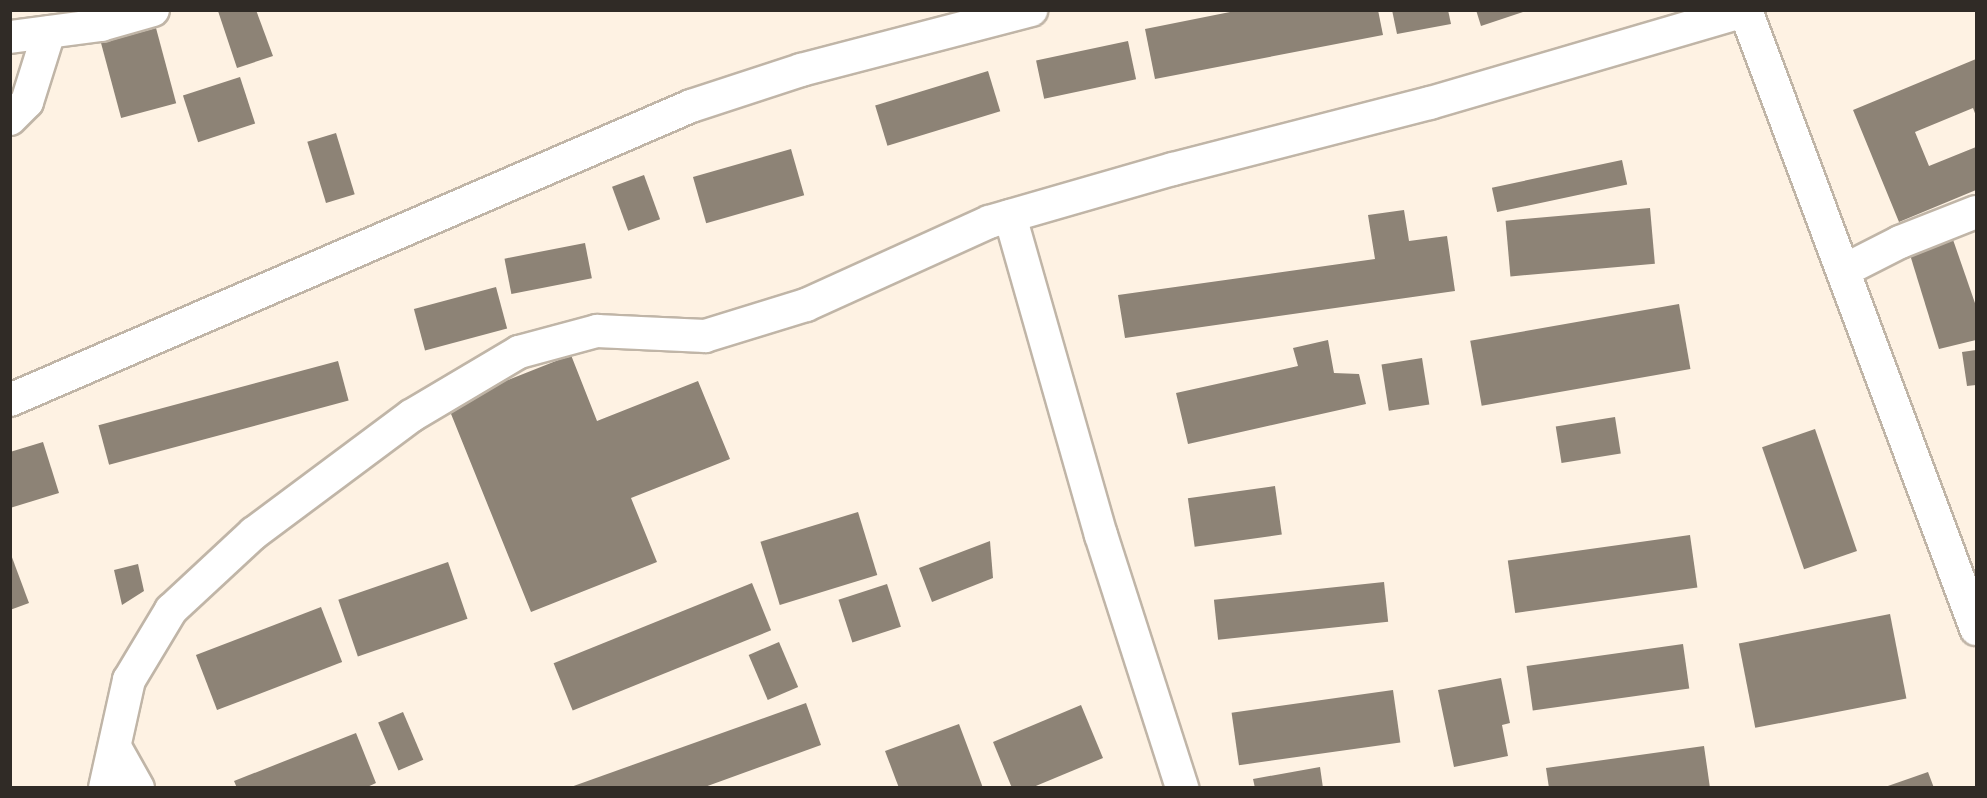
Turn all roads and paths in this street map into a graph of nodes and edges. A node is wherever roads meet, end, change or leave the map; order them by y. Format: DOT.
graph roads {
  1 [pos="153,10"];
  2 [pos="1745,11"];
  3 [pos="1017,12"];
  4 [pos="49,32"];
  5 [pos="10,37"];
  6 [pos="10,119"];
  7 [pos="1977,212"];
  8 [pos="1010,216"];
  9 [pos="1844,271"];
  10 [pos="10,400"];
  11 [pos="1977,628"];
  12 [pos="115,747"];
  13 [pos="105,788"];
  14 [pos="138,788"];
  15 [pos="1182,788"];
  1 -- 4 [label="street"];
  2 -- 8 [label="street"];
  2 -- 9 [label="main road"];
  3 -- 10 [label="street"];
  4 -- 5 [label="street"];
  4 -- 6 [label="street"];
  7 -- 9 [label="street"];
  8 -- 12 [label="street"];
  8 -- 15 [label="street"];
  9 -- 11 [label="main road"];
  12 -- 13 [label="street"];
  12 -- 14 [label="street"];
}
